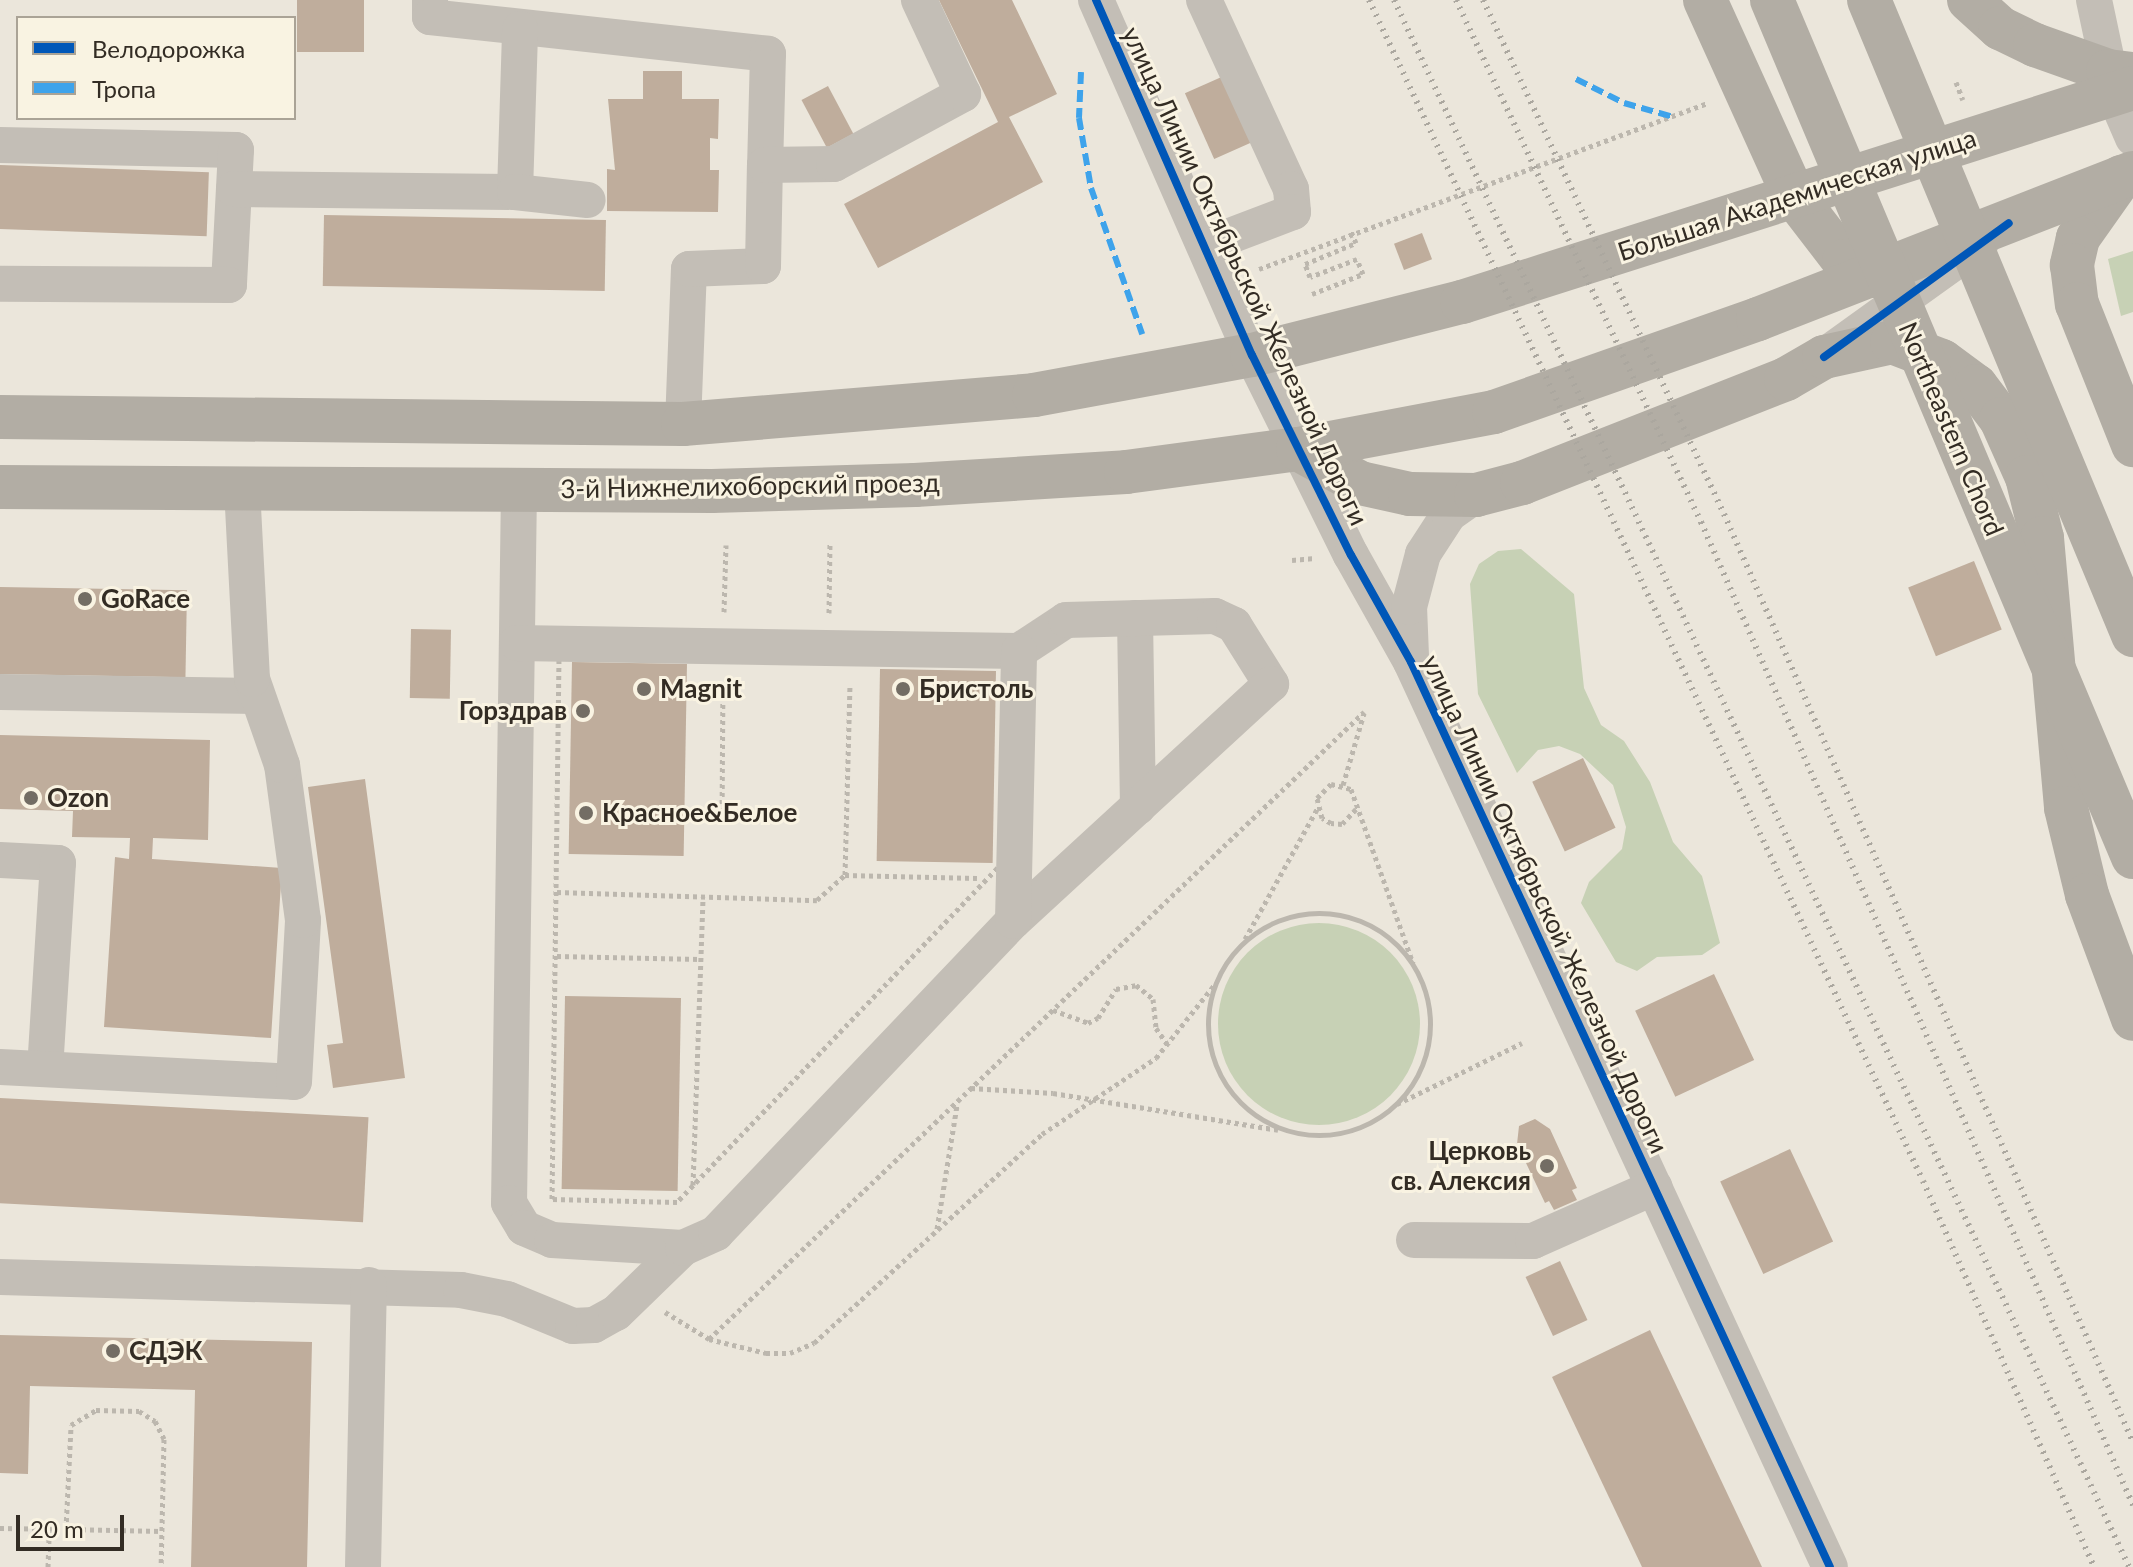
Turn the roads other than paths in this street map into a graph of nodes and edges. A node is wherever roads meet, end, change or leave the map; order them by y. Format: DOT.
graph roads {
  1 [pos="430,0"];
  2 [pos="919,0"];
  3 [pos="1096,0"];
  4 [pos="1204,0"];
  5 [pos="1705,0"];
  6 [pos="1772,0"];
  7 [pos="1869,0"];
  8 [pos="1969,0"];
  9 [pos="2094,0"];
  10 [pos="520,29"];
  11 [pos="2122,82"];
  12 [pos="0,145"];
  13 [pos="2129,163"];
  14 [pos="765,165"];
  15 [pos="234,189"];
  16 [pos="515,192"];
  17 [pos="1794,196"];
  18 [pos="588,200"];
  19 [pos="2009,223"];
  20 [pos="1206,245"];
  21 [pos="1872,276"];
  22 [pos="0,284"];
  23 [pos="1252,355"];
  24 [pos="1824,357"];
  25 [pos="0,417"];
  26 [pos="683,424"];
  27 [pos="2133,445"];
  28 [pos="1298,449"];
  29 [pos="0,487"];
  30 [pos="242,487"];
  31 [pos="519,489"];
  32 [pos="1476,495"];
  33 [pos="1135,618"];
  34 [pos="2133,635"];
  35 [pos="517,643"];
  36 [pos="1019,651"];
  37 [pos="1411,662"];
  38 [pos="0,692"];
  39 [pos="257,696"];
  40 [pos="1138,807"];
  41 [pos="2133,857"];
  42 [pos="0,860"];
  43 [pos="1013,921"];
  44 [pos="2133,1019"];
  45 [pos="0,1067"];
  46 [pos="45,1069"];
  47 [pos="1655,1187"];
  48 [pos="1414,1240"];
  49 [pos="683,1248"];
  50 [pos="0,1277"];
  51 [pos="369,1285"];
  52 [pos="363,1567"];
  53 [pos="1830,1567"];
  1 -- 10 [label="street"];
  2 -- 14 [label="street"];
  3 -- 20 [label="street, улица Линии Октябрьской Железной Дороги"];
  4 -- 20 [label="street"];
  5 -- 17 [label="main road"];
  6 -- 41 [label="main road, Northeastern Chord, bridge"];
  7 -- 34 [label="main road, bridge"];
  8 -- 11 [label="main road"];
  9 -- 11 [label="street"];
  10 -- 14 [label="street"];
  10 -- 16 [label="street"];
  11 -- 13 [label="street"];
  11 -- 17 [label="main road, Большая Академическая улица"];
  12 -- 15 [label="street"];
  13 -- 19 [label="main road"];
  13 -- 27 [label="main road"];
  14 -- 26 [label="street"];
  15 -- 16 [label="street"];
  15 -- 22 [label="street"];
  16 -- 18 [label="street"];
  17 -- 21 [label="main road"];
  17 -- 23 [label="main road, Большая Академическая улица"];
  19 -- 21 [label="main road"];
  19 -- 24 [label="street"];
  20 -- 23 [label="street, улица Линии Октябрьской Железной Дороги"];
  21 -- 28 [label="main road, 3-й Нижнелихоборский проезд"];
  23 -- 26 [label="main road"];
  23 -- 28 [label="street, улица Линии Октябрьской Железной Дороги"];
  24 -- 32 [label="main road"];
  24 -- 44 [label="main road"];
  25 -- 26 [label="main road"];
  28 -- 31 [label="main road, 3-й Нижнелихоборский проезд"];
  28 -- 32 [label="main road"];
  28 -- 37 [label="street, улица Линии Октябрьской Железной Дороги"];
  29 -- 30 [label="main road, 3-й Нижнелихоборский проезд"];
  30 -- 31 [label="main road, 3-й Нижнелихоборский проезд"];
  30 -- 39 [label="street"];
  31 -- 35 [label="street"];
  32 -- 37 [label="street"];
  33 -- 36 [label="street"];
  33 -- 40 [label="street"];
  33 -- 40 [label="street"];
  35 -- 36 [label="street"];
  35 -- 49 [label="street"];
  36 -- 43 [label="street"];
  37 -- 47 [label="street, улица Линии Октябрьской Железной Дороги"];
  38 -- 39 [label="street"];
  39 -- 46 [label="street"];
  40 -- 43 [label="street"];
  42 -- 46 [label="street"];
  43 -- 49 [label="street"];
  45 -- 46 [label="street"];
  47 -- 48 [label="street"];
  47 -- 53 [label="street, улица Линии Октябрьской Железной Дороги"];
  49 -- 51 [label="street"];
  50 -- 51 [label="street"];
  51 -- 52 [label="street"];
}
